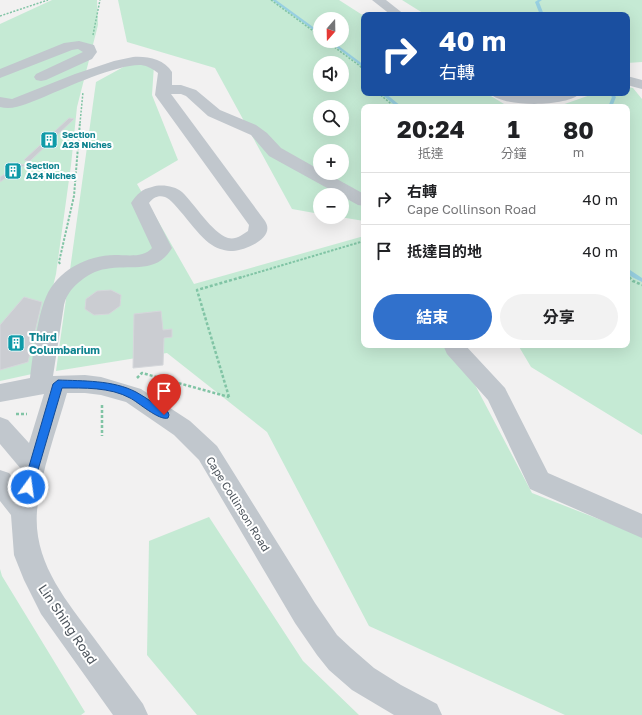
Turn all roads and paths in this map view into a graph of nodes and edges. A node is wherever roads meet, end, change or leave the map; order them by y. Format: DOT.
graph roads {
  1 [pos="48,0"];
  2 [pos="100,0"];
  3 [pos="271,0"];
  4 [pos="378,0"];
  5 [pos="394,12"];
  6 [pos="0,16"];
  7 [pos="313,31"];
  8 [pos="336,48"];
  9 [pos="90,50"];
  10 [pos="361,68"];
  11 [pos="0,74"];
  12 [pos="85,75"];
  13 [pos="630,81"];
  14 [pos="28,82"];
  15 [pos="642,85"];
  16 [pos="14,89"];
  17 [pos="163,90"];
  18 [pos="0,96"];
  19 [pos="382,96"];
  20 [pos="507,96"];
  21 [pos="562,96"];
  22 [pos="0,102"];
  23 [pos="391,104"];
  24 [pos="361,200"];
  25 [pos="361,242"];
  26 [pos="630,278"];
  27 [pos="68,280"];
  28 [pos="642,285"];
  29 [pos="455,348"];
  30 [pos="133,381"];
  31 [pos="49,385"];
  32 [pos="101,386"];
  33 [pos="0,393"];
  34 [pos="0,427"];
  35 [pos="102,436"];
  36 [pos="33,466"];
  37 [pos="0,481"];
  38 [pos="24,512"];
  39 [pos="642,526"];
  40 [pos="132,715"];
  41 [pos="426,715"];
  1 -- 6 [label="path"];
  2 -- 9 [label="path"];
  3 -- 7 [label="path"];
  4 -- 5 [label="street"];
  8 -- 10 [label="path"];
  9 -- 11 [label="street"];
  9 -- 14 [label="street"];
  12 -- 17 [label="street"];
  12 -- 22 [label="street"];
  12 -- 27 [label="path"];
  13 -- 15 [label="street"];
  16 -- 18 [label="street"];
  17 -- 24 [label="street"];
  17 -- 27 [label="street"];
  19 -- 23 [label="path"];
  20 -- 21 [label="street"];
  25 -- 30 [label="path"];
  26 -- 28 [label="path"];
  27 -- 31 [label="street, Lin Shing Road"];
  29 -- 39 [label="street"];
  31 -- 32 [label="street, Cape Collinson Road"];
  31 -- 33 [label="street, Cape Collinson Road"];
  31 -- 36 [label="street, Lin Shing Road"];
  32 -- 35 [label="path"];
  32 -- 41 [label="street, Cape Collinson Road"];
  34 -- 36 [label="street"];
  36 -- 38 [label="street, Lin Shing Road"];
  37 -- 38 [label="street"];
  38 -- 40 [label="street, Lin Shing Road"];
}
